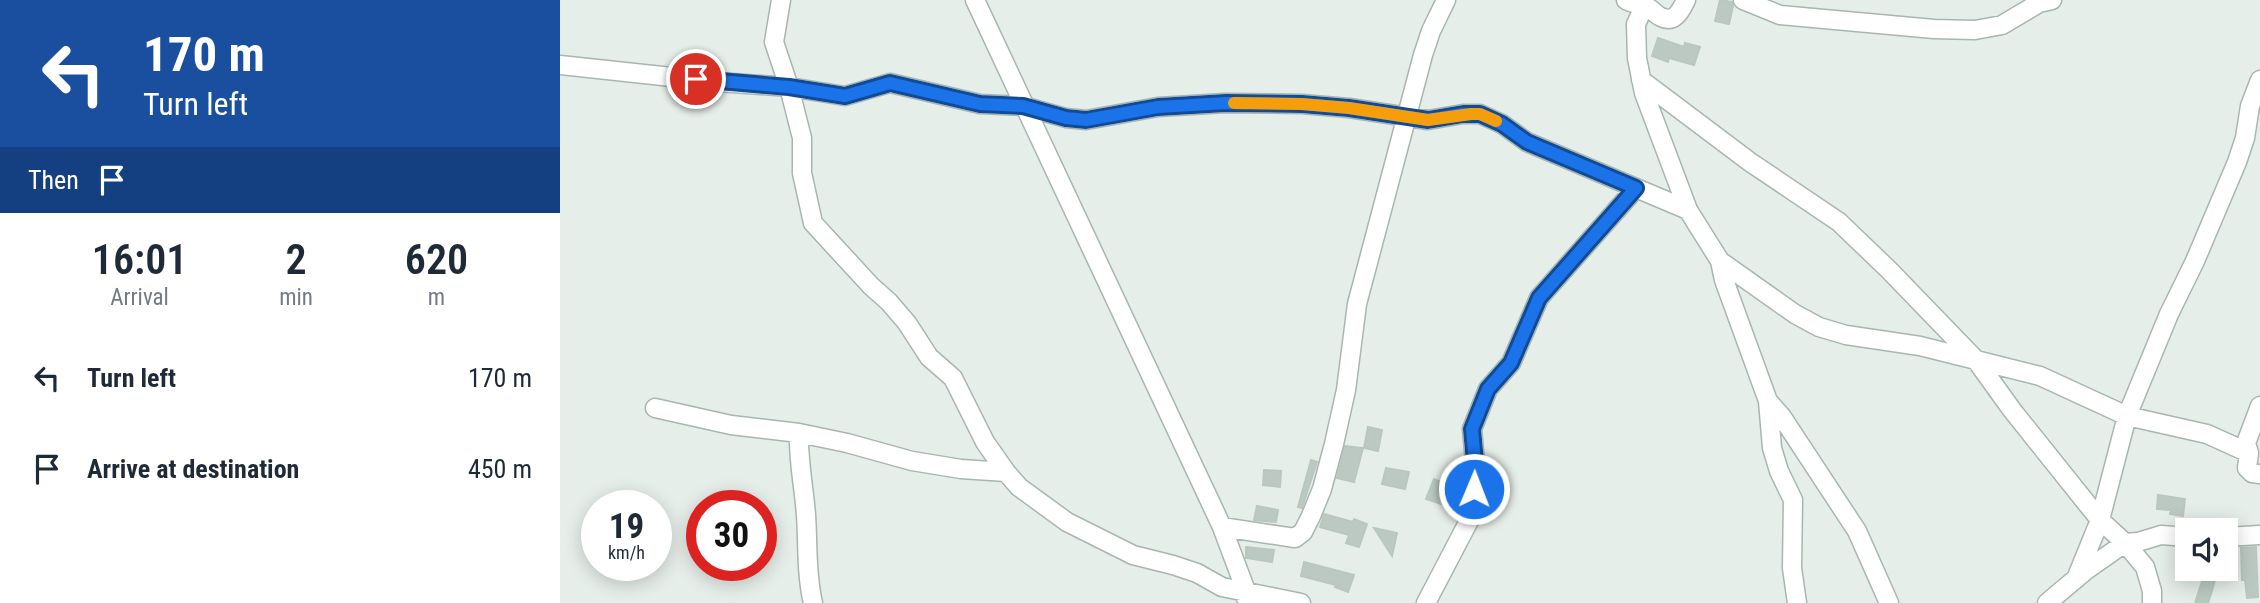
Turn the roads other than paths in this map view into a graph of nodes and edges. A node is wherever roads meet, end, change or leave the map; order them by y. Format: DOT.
graph roads {
  1 [pos="781,0"];
  2 [pos="975,0"];
  3 [pos="1446,0"];
  4 [pos="1626,0"];
  5 [pos="1686,0"];
  6 [pos="1744,0"];
  7 [pos="2052,0"];
  8 [pos="1645,5"];
  9 [pos="560,65"];
  10 [pos="2260,79"];
  11 [pos="1641,80"];
  12 [pos="789,87"];
  13 [pos="1023,106"];
  14 [pos="1407,118"];
  15 [pos="1636,188"];
  16 [pos="1688,210"];
  17 [pos="1720,261"];
  18 [pos="1976,360"];
  19 [pos="1768,401"];
  20 [pos="2260,405"];
  21 [pos="655,408"];
  22 [pos="2127,416"];
  23 [pos="799,433"];
  24 [pos="2249,453"];
  25 [pos="1006,472"];
  26 [pos="2260,474"];
  27 [pos="2100,520"];
  28 [pos="1222,527"];
  29 [pos="2260,535"];
  30 [pos="2175,536"];
  31 [pos="2238,536"];
  32 [pos="2125,543"];
  33 [pos="2076,579"];
  34 [pos="1246,597"];
  35 [pos="813,603"];
  36 [pos="1301,603"];
  37 [pos="1426,603"];
  38 [pos="1797,603"];
  39 [pos="1889,603"];
  40 [pos="2047,603"];
  41 [pos="2152,603"];
  1 -- 12 [label="street"];
  2 -- 13 [label="street"];
  3 -- 14 [label="street"];
  4 -- 8 [label="street"];
  5 -- 8 [label="street"];
  6 -- 7 [label="street"];
  8 -- 11 [label="street"];
  9 -- 12 [label="street"];
  10 -- 22 [label="street"];
  11 -- 16 [label="street"];
  11 -- 18 [label="street"];
  12 -- 13 [label="street"];
  12 -- 25 [label="street"];
  13 -- 14 [label="street"];
  13 -- 28 [label="street"];
  14 -- 15 [label="street"];
  14 -- 28 [label="street"];
  15 -- 16 [label="street"];
  15 -- 37 [label="street"];
  16 -- 17 [label="street"];
  17 -- 18 [label="street"];
  17 -- 19 [label="street"];
  18 -- 22 [label="street"];
  18 -- 27 [label="street"];
  19 -- 38 [label="street"];
  19 -- 39 [label="street"];
  20 -- 24 [label="street"];
  21 -- 23 [label="street"];
  22 -- 24 [label="street"];
  22 -- 27 [label="street"];
  23 -- 25 [label="street"];
  23 -- 35 [label="street"];
  24 -- 26 [label="street"];
  25 -- 34 [label="street"];
  27 -- 32 [label="street"];
  27 -- 33 [label="street"];
  28 -- 34 [label="street"];
  29 -- 31 [label="street"];
  30 -- 32 [label="street"];
  32 -- 33 [label="street"];
  32 -- 41 [label="street"];
  33 -- 40 [label="street"];
  34 -- 36 [label="street"];
}
